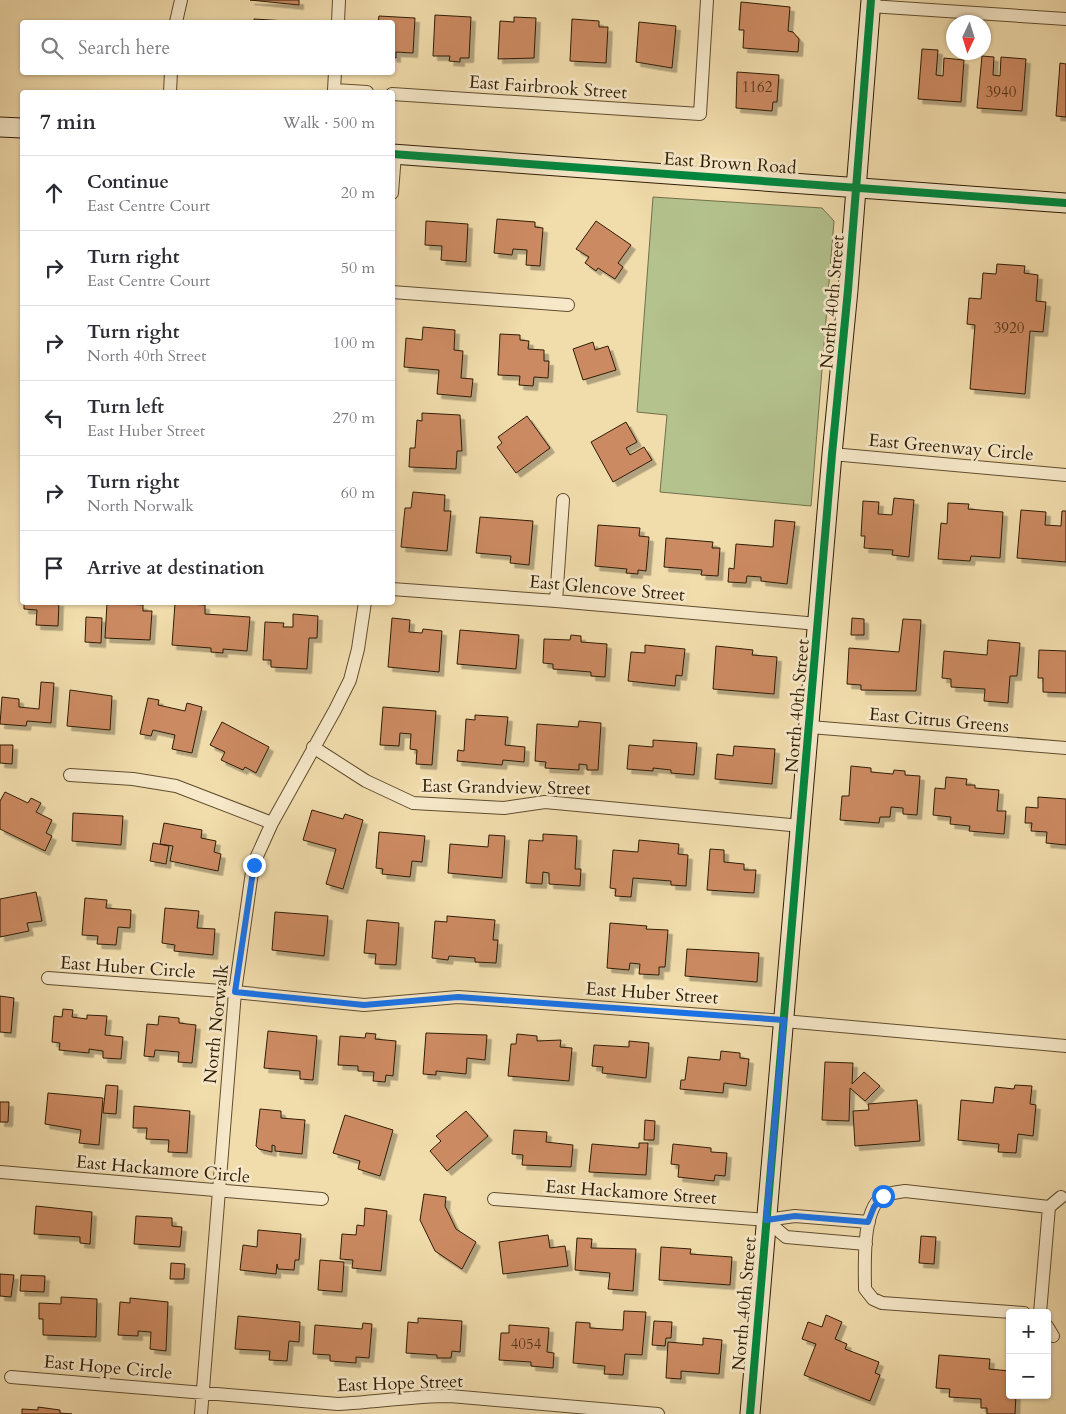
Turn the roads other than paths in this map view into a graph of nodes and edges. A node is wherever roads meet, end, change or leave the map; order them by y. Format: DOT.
graph roads {
  1 [pos="181,0"];
  2 [pos="339,0"];
  3 [pos="707,0"];
  4 [pos="870,3"];
  5 [pos="1066,19"];
  6 [pos="176,20"];
  7 [pos="338,20"];
  8 [pos="171,75"];
  9 [pos="335,75"];
  10 [pos="170,90"];
  11 [pos="334,90"];
  12 [pos="395,94"];
  13 [pos="0,126"];
  14 [pos="20,128"];
  15 [pos="395,154"];
  16 [pos="857,187"];
  17 [pos="1066,203"];
  18 [pos="395,292"];
  19 [pos="568,305"];
  20 [pos="832,454"];
  21 [pos="1066,475"];
  22 [pos="564,500"];
  23 [pos="395,589"];
  24 [pos="556,601"];
  25 [pos="365,605"];
  26 [pos="818,624"];
  27 [pos="810,727"];
  28 [pos="313,747"];
  29 [pos="1066,748"];
  30 [pos="70,775"];
  31 [pos="272,823"];
  32 [pos="801,826"];
  33 [pos="48,978"];
  34 [pos="235,992"];
  35 [pos="784,1020"];
  36 [pos="1066,1046"];
  37 [pos="0,1172"];
  38 [pos="218,1191"];
  39 [pos="1061,1197"];
  40 [pos="322,1199"];
  41 [pos="494,1199"];
  42 [pos="1049,1207"];
  43 [pos="834,1219"];
  44 [pos="766,1220"];
  45 [pos="868,1222"];
  46 [pos="832,1241"];
  47 [pos="866,1244"];
  48 [pos="1040,1309"];
  49 [pos="1006,1312"];
  50 [pos="11,1377"];
  51 [pos="203,1393"];
  52 [pos="201,1414"];
  53 [pos="658,1414"];
  54 [pos="750,1414"];
  1 -- 6 [label="street"];
  2 -- 7 [label="street"];
  3 -- 12 [label="street, East Fairbrook Street"];
  4 -- 5 [label="street"];
  4 -- 16 [label="street, North 40th Street"];
  8 -- 10 [label="street"];
  9 -- 11 [label="street"];
  13 -- 14 [label="street"];
  15 -- 16 [label="street, East Brown Road"];
  16 -- 17 [label="street, East Brown Road"];
  16 -- 20 [label="street, North 40th Street"];
  18 -- 19 [label="street"];
  20 -- 21 [label="street, East Greenway Circle"];
  20 -- 26 [label="street, North 40th Street"];
  22 -- 24 [label="street"];
  23 -- 24 [label="street, East Glencove Street"];
  24 -- 26 [label="street, East Glencove Street"];
  25 -- 28 [label="street, North Norwalk"];
  26 -- 27 [label="street, North 40th Street"];
  27 -- 29 [label="street, East Citrus Greens"];
  27 -- 32 [label="street, North 40th Street"];
  28 -- 31 [label="street, North Norwalk"];
  28 -- 32 [label="street, East Grandview Street"];
  30 -- 31 [label="street"];
  31 -- 34 [label="street, North Norwalk"];
  32 -- 35 [label="street, North 40th Street"];
  33 -- 34 [label="street, East Huber Circle"];
  34 -- 35 [label="street, East Huber Street"];
  34 -- 38 [label="street, North Norwalk"];
  35 -- 36 [label="street, East Huber Street"];
  35 -- 44 [label="street, North 40th Street"];
  37 -- 38 [label="street, East Hackamore Circle"];
  38 -- 40 [label="street, East Hackamore Circle"];
  38 -- 51 [label="street, North Norwalk"];
  39 -- 42 [label="street"];
  41 -- 44 [label="street, East Hackamore Street"];
  42 -- 45 [label="street"];
  42 -- 48 [label="street"];
  43 -- 44 [label="street, East Hackamore Street"];
  43 -- 45 [label="street, East Hackamore Street"];
  43 -- 46 [label="street"];
  44 -- 46 [label="street"];
  44 -- 54 [label="street, North 40th Street"];
  45 -- 47 [label="street"];
  46 -- 47 [label="street"];
  47 -- 49 [label="street"];
  50 -- 51 [label="street, East Hope Circle"];
  51 -- 52 [label="street, North Norwalk"];
  51 -- 53 [label="street, East Hope Street"];
}
